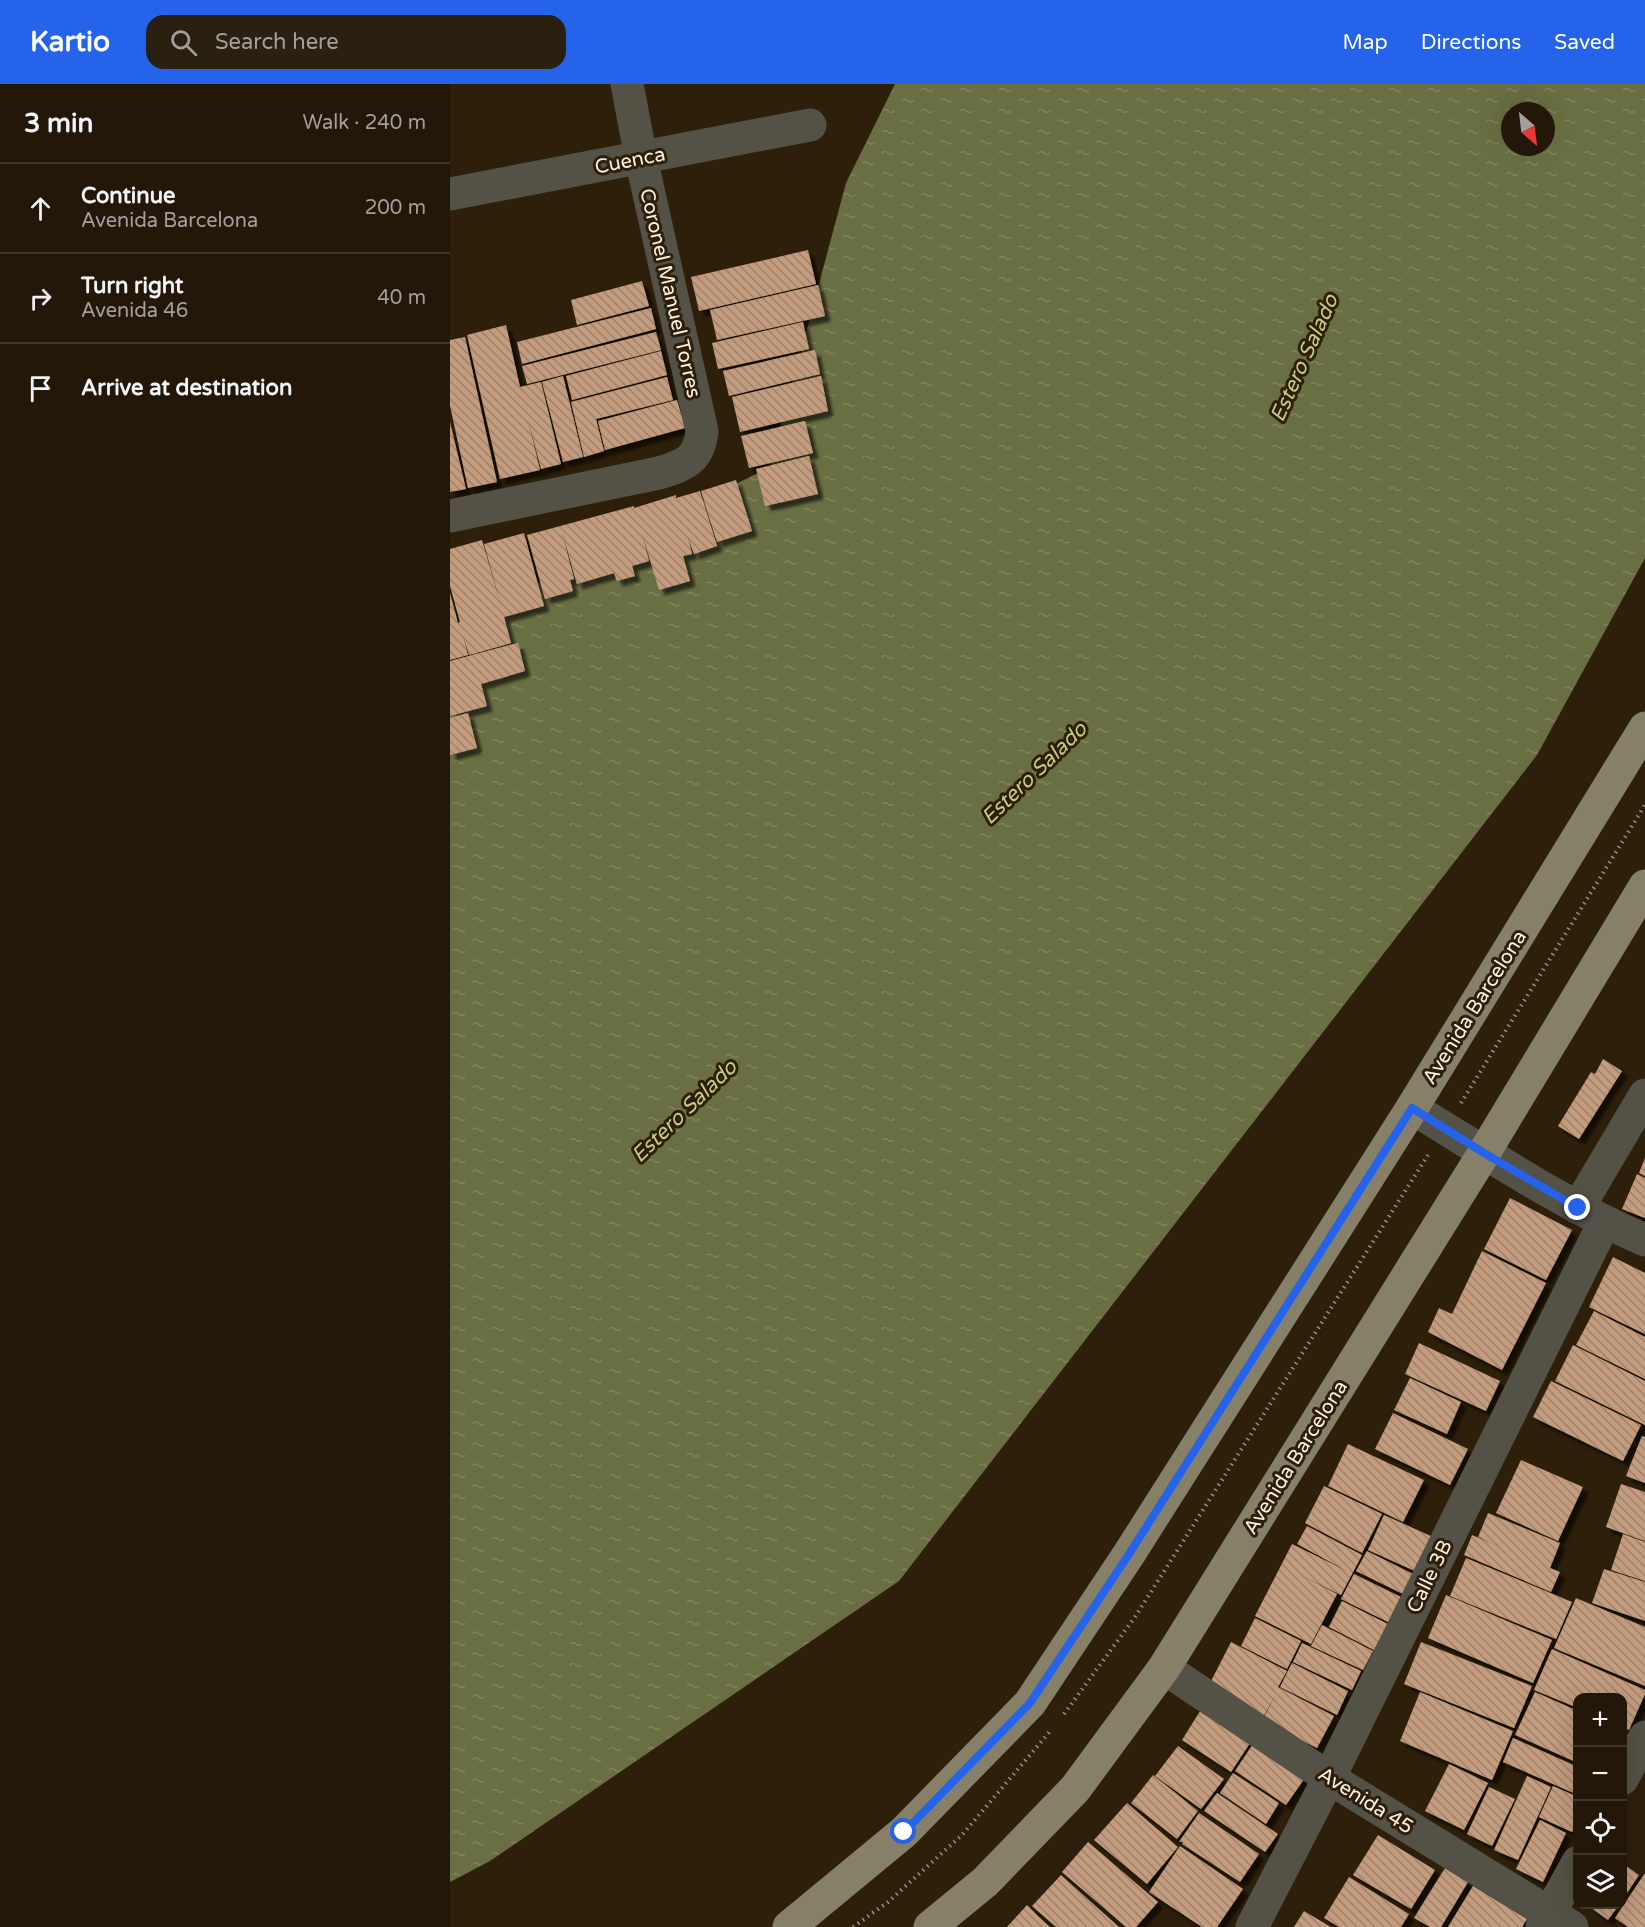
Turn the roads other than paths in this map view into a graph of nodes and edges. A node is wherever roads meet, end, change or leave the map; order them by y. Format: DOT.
graph roads {
  1 [pos="627,84"];
  2 [pos="810,125"];
  3 [pos="641,158"];
  4 [pos="450,194"];
  5 [pos="450,516"];
  6 [pos="1645,728"];
  7 [pos="1645,886"];
  8 [pos="1645,1095"];
  9 [pos="1412,1108"];
  10 [pos="1484,1153"];
  11 [pos="1591,1215"];
  12 [pos="1645,1240"];
  13 [pos="1164,1668"];
  14 [pos="1645,1737"];
  15 [pos="1627,1771"];
  16 [pos="1329,1778"];
  17 [pos="1573,1875"];
  18 [pos="1555,1922"];
  19 [pos="789,1927"];
  20 [pos="930,1927"];
  21 [pos="1252,1927"];
  1 -- 3 [label="street, Coronel Manuel Torres"];
  2 -- 3 [label="street, Cuenca"];
  3 -- 4 [label="street, Cuenca"];
  3 -- 5 [label="street, Coronel Manuel Torres"];
  6 -- 9 [label="main road, Avenida Barcelona"];
  7 -- 10 [label="main road, Avenida Barcelona"];
  8 -- 11 [label="street, Calle 3B"];
  9 -- 10 [label="street"];
  9 -- 19 [label="main road, Avenida Barcelona"];
  10 -- 11 [label="street"];
  10 -- 13 [label="main road, Avenida Barcelona"];
  11 -- 12 [label="street"];
  11 -- 16 [label="street, Calle 3B"];
  13 -- 16 [label="street, Avenida 45"];
  13 -- 20 [label="main road, Avenida Barcelona"];
  14 -- 15 [label="street"];
  16 -- 18 [label="street, Avenida 45"];
  16 -- 21 [label="street, Calle 3B"];
  17 -- 18 [label="street"];
}
